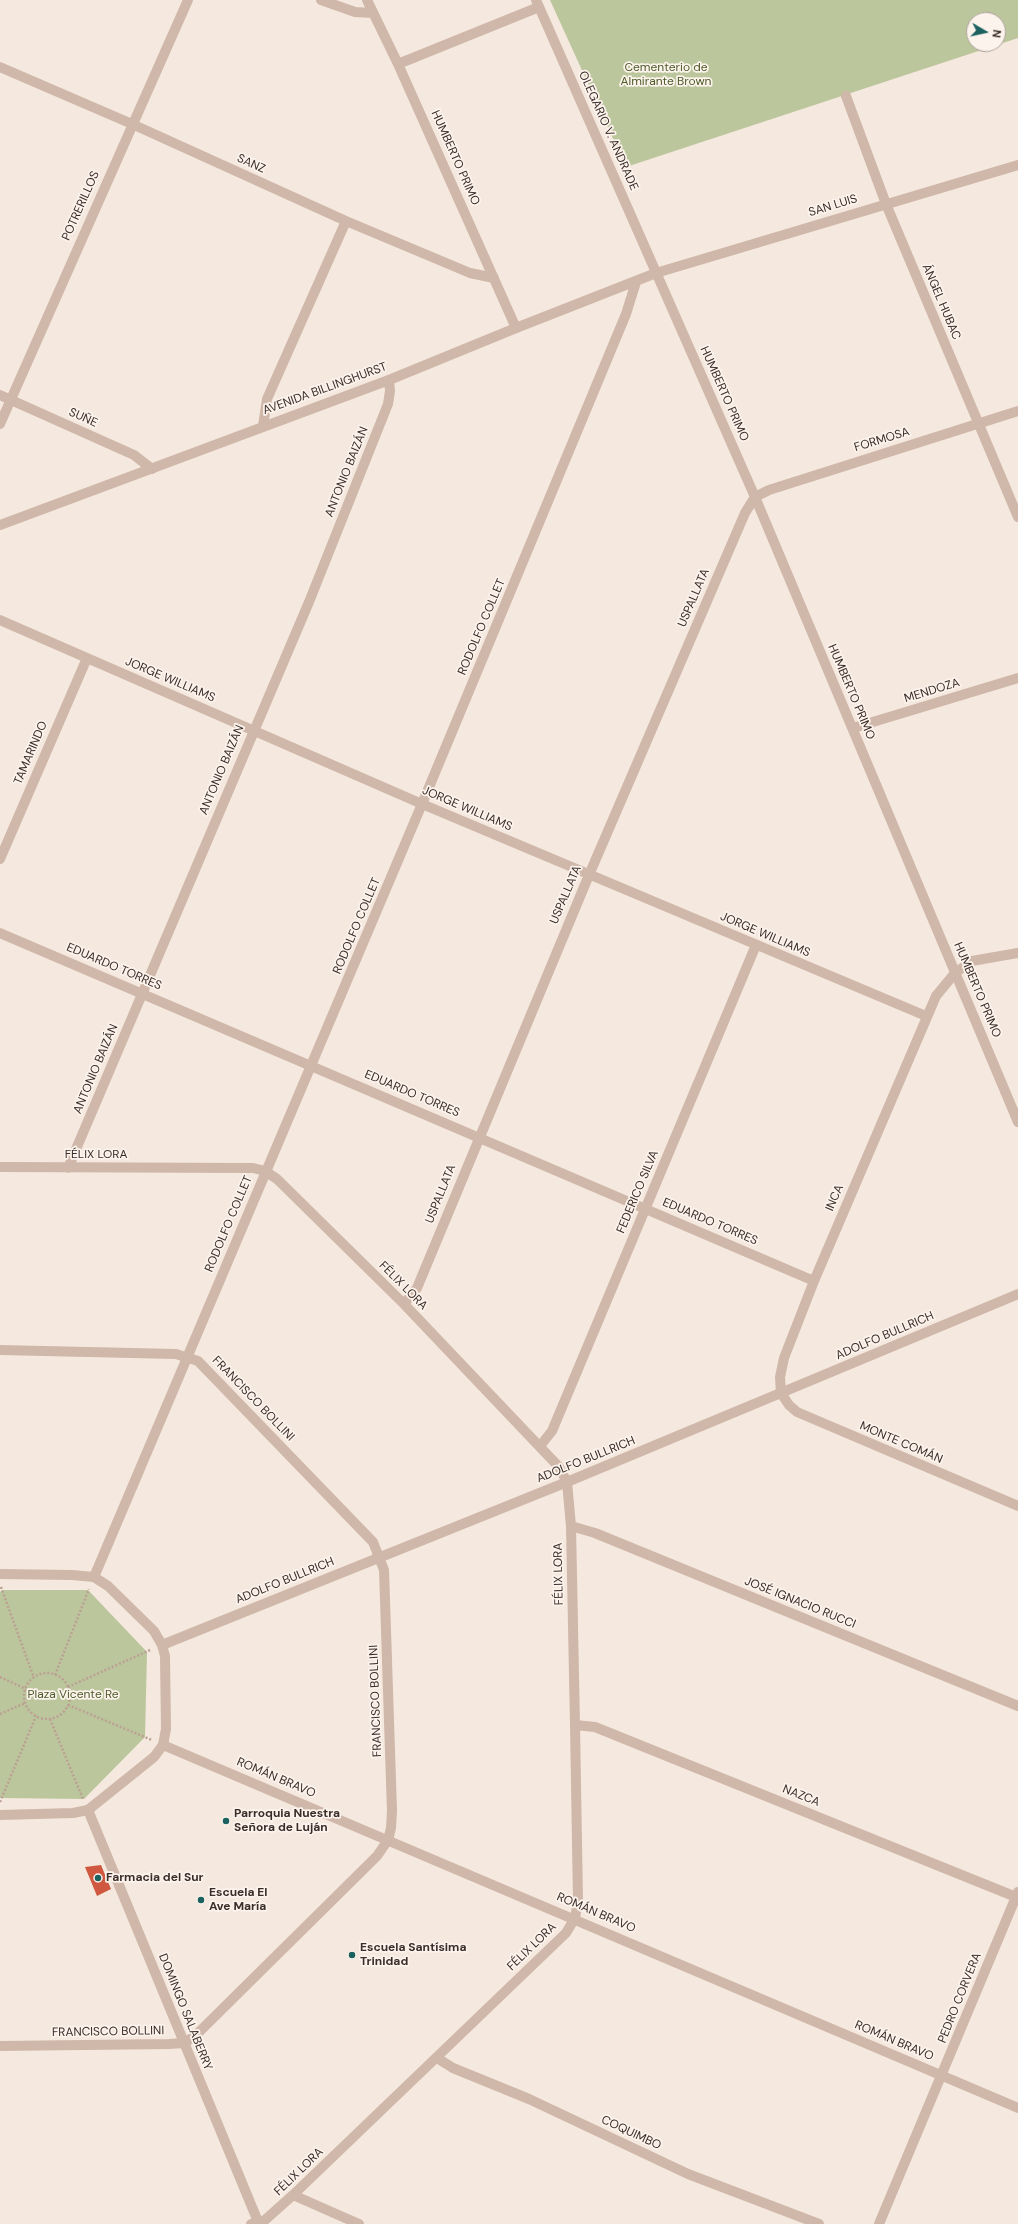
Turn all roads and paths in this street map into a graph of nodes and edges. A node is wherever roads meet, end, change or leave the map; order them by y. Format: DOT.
graph roads {
  1 [pos="188,0"];
  2 [pos="321,0"];
  3 [pos="367,0"];
  4 [pos="538,3"];
  5 [pos="373,13"];
  6 [pos="398,64"];
  7 [pos="0,67"];
  8 [pos="846,96"];
  9 [pos="132,124"];
  10 [pos="1018,165"];
  11 [pos="886,204"];
  12 [pos="346,221"];
  13 [pos="656,273"];
  14 [pos="494,278"];
  15 [pos="636,282"];
  16 [pos="516,328"];
  17 [pos="389,380"];
  18 [pos="0,395"];
  19 [pos="10,400"];
  20 [pos="1018,411"];
  21 [pos="0,424"];
  22 [pos="977,424"];
  23 [pos="263,426"];
  24 [pos="152,469"];
  25 [pos="755,497"];
  26 [pos="1018,517"];
  27 [pos="0,525"];
  28 [pos="0,620"];
  29 [pos="87,658"];
  30 [pos="1018,678"];
  31 [pos="853,728"];
  32 [pos="253,730"];
  33 [pos="422,804"];
  34 [pos="0,859"];
  35 [pos="589,875"];
  36 [pos="0,933"];
  37 [pos="756,946"];
  38 [pos="1018,953"];
  39 [pos="955,973"];
  40 [pos="143,993"];
  41 [pos="926,1016"];
  42 [pos="312,1065"];
  43 [pos="1018,1122"];
  44 [pos="479,1137"];
  45 [pos="0,1167"];
  46 [pos="68,1168"];
  47 [pos="266,1171"];
  48 [pos="645,1209"];
  49 [pos="814,1281"];
  50 [pos="1018,1294"];
  51 [pos="404,1304"];
  52 [pos="0,1350"];
  53 [pos="188,1356"];
  54 [pos="780,1393"];
  55 [pos="540,1446"];
  56 [pos="567,1482"];
  57 [pos="1018,1506"];
  58 [pos="571,1526"];
  59 [pos="380,1556"];
  60 [pos="0,1574"];
  61 [pos="94,1578"];
  62 [pos="0,1585"];
  63 [pos="162,1645"];
  64 [pos="54,1675"];
  65 [pos="0,1677"];
  66 [pos="34,1678"];
  67 [pos="68,1687"];
  68 [pos="26,1689"];
  69 [pos="25,1703"];
  70 [pos="68,1706"];
  71 [pos="1018,1706"];
  72 [pos="0,1714"];
  73 [pos="36,1716"];
  74 [pos="50,1719"];
  75 [pos="575,1725"];
  76 [pos="163,1745"];
  77 [pos="0,1802"];
  78 [pos="88,1810"];
  79 [pos="0,1815"];
  80 [pos="388,1840"];
  81 [pos="1017,1895"];
  82 [pos="575,1918"];
  83 [pos="184,2043"];
  84 [pos="0,2046"];
  85 [pos="437,2058"];
  86 [pos="942,2076"];
  87 [pos="1018,2108"];
  88 [pos="293,2196"];
  89 [pos="256,2224"];
  90 [pos="359,2224"];
  91 [pos="819,2224"];
  92 [pos="879,2224"];
  1 -- 9 [label="street, POTRERILLOS"];
  2 -- 5 [label="street"];
  3 -- 5 [label="street, HUMBERTO PRIMO"];
  4 -- 6 [label="street"];
  4 -- 13 [label="street, OLEGARIO V. ANDRADE"];
  5 -- 6 [label="street, HUMBERTO PRIMO"];
  6 -- 14 [label="street, HUMBERTO PRIMO"];
  7 -- 9 [label="street, SANZ"];
  8 -- 11 [label="street, ÁNGEL HUBAC"];
  9 -- 12 [label="street, SANZ"];
  9 -- 19 [label="street, POTRERILLOS"];
  10 -- 11 [label="street, SAN LUIS"];
  11 -- 13 [label="street, SAN LUIS"];
  11 -- 22 [label="street, ÁNGEL HUBAC"];
  12 -- 14 [label="street, SANZ"];
  12 -- 23 [label="street"];
  13 -- 15 [label="street, AVENIDA BILLINGHURST"];
  13 -- 25 [label="street, HUMBERTO PRIMO"];
  14 -- 16 [label="street, HUMBERTO PRIMO"];
  15 -- 16 [label="street, AVENIDA BILLINGHURST"];
  15 -- 33 [label="street, RODOLFO COLLET"];
  16 -- 17 [label="street, AVENIDA BILLINGHURST"];
  17 -- 23 [label="street, AVENIDA BILLINGHURST"];
  17 -- 32 [label="street, ANTONIO BAIZÁN"];
  18 -- 19 [label="street, SUÑE"];
  19 -- 21 [label="street, POTRERILLOS"];
  19 -- 24 [label="street, SUÑE"];
  20 -- 22 [label="street, FORMOSA"];
  22 -- 25 [label="street, FORMOSA"];
  22 -- 26 [label="street, ÁNGEL HUBAC"];
  23 -- 24 [label="street, AVENIDA BILLINGHURST"];
  24 -- 27 [label="street, AVENIDA BILLINGHURST"];
  25 -- 31 [label="street, HUMBERTO PRIMO"];
  25 -- 35 [label="street, USPALLATA"];
  28 -- 29 [label="street, JORGE WILLIAMS"];
  29 -- 32 [label="street, JORGE WILLIAMS"];
  29 -- 34 [label="street, TAMARINDO"];
  30 -- 31 [label="street, MENDOZA"];
  31 -- 39 [label="street, HUMBERTO PRIMO"];
  32 -- 33 [label="street, JORGE WILLIAMS"];
  32 -- 40 [label="street, ANTONIO BAIZÁN"];
  33 -- 35 [label="street, JORGE WILLIAMS"];
  33 -- 42 [label="street, RODOLFO COLLET"];
  35 -- 37 [label="street, JORGE WILLIAMS"];
  35 -- 44 [label="street, USPALLATA"];
  36 -- 40 [label="street, EDUARDO TORRES"];
  37 -- 41 [label="street, JORGE WILLIAMS"];
  37 -- 48 [label="street, FEDERICO SILVA"];
  38 -- 39 [label="street, INCA"];
  39 -- 41 [label="street, INCA"];
  39 -- 43 [label="street, HUMBERTO PRIMO"];
  40 -- 42 [label="street, EDUARDO TORRES"];
  40 -- 46 [label="street, ANTONIO BAIZÁN"];
  41 -- 49 [label="street, INCA"];
  42 -- 44 [label="street, EDUARDO TORRES"];
  42 -- 47 [label="street, RODOLFO COLLET"];
  44 -- 48 [label="street, EDUARDO TORRES"];
  44 -- 51 [label="street, USPALLATA"];
  45 -- 46 [label="street, FÉLIX LORA"];
  46 -- 47 [label="street, FÉLIX LORA"];
  47 -- 51 [label="street, FÉLIX LORA"];
  47 -- 53 [label="street, RODOLFO COLLET"];
  48 -- 49 [label="street, EDUARDO TORRES"];
  48 -- 55 [label="street, FEDERICO SILVA"];
  49 -- 54 [label="street, INCA"];
  50 -- 54 [label="street, ADOLFO BULLRICH"];
  51 -- 55 [label="street, FÉLIX LORA"];
  52 -- 53 [label="street, FRANCISCO BOLLINI"];
  53 -- 59 [label="street, FRANCISCO BOLLINI"];
  53 -- 61 [label="street, RODOLFO COLLET"];
  54 -- 56 [label="street, ADOLFO BULLRICH"];
  54 -- 57 [label="street, MONTE COMÁN"];
  55 -- 56 [label="street, FÉLIX LORA"];
  56 -- 58 [label="street, FÉLIX LORA"];
  56 -- 59 [label="street, ADOLFO BULLRICH"];
  58 -- 71 [label="street, JOSÉ IGNACIO RUCCI"];
  58 -- 75 [label="street, FÉLIX LORA"];
  59 -- 63 [label="street, ADOLFO BULLRICH"];
  59 -- 80 [label="street, FRANCISCO BOLLINI"];
  60 -- 61 [label="street"];
  61 -- 63 [label="street"];
  61 -- 64 [label="path"];
  62 -- 66 [label="path"];
  63 -- 67 [label="path"];
  63 -- 76 [label="street"];
  64 -- 66 [label="path"];
  64 -- 67 [label="path"];
  65 -- 68 [label="path"];
  66 -- 68 [label="path"];
  67 -- 70 [label="path"];
  68 -- 69 [label="path"];
  69 -- 72 [label="path"];
  69 -- 73 [label="path"];
  70 -- 74 [label="path"];
  70 -- 76 [label="path"];
  73 -- 74 [label="path"];
  73 -- 77 [label="path"];
  74 -- 78 [label="path"];
  75 -- 81 [label="street, NAZCA"];
  75 -- 82 [label="street, FÉLIX LORA"];
  76 -- 78 [label="street"];
  76 -- 80 [label="street, ROMÁN BRAVO"];
  78 -- 79 [label="street"];
  78 -- 83 [label="street, DOMINGO SALABERRY"];
  80 -- 82 [label="street, ROMÁN BRAVO"];
  80 -- 83 [label="street, FRANCISCO BOLLINI"];
  81 -- 86 [label="street, PEDRO CORVERA"];
  82 -- 85 [label="street, FÉLIX LORA"];
  82 -- 86 [label="street, ROMÁN BRAVO"];
  83 -- 84 [label="street, FRANCISCO BOLLINI"];
  83 -- 89 [label="street, DOMINGO SALABERRY"];
  85 -- 88 [label="street, FÉLIX LORA"];
  85 -- 91 [label="street, COQUIMBO"];
  86 -- 87 [label="street, ROMÁN BRAVO"];
  86 -- 92 [label="street, PEDRO CORVERA"];
  88 -- 89 [label="street, FÉLIX LORA"];
  88 -- 90 [label="street"];
}
